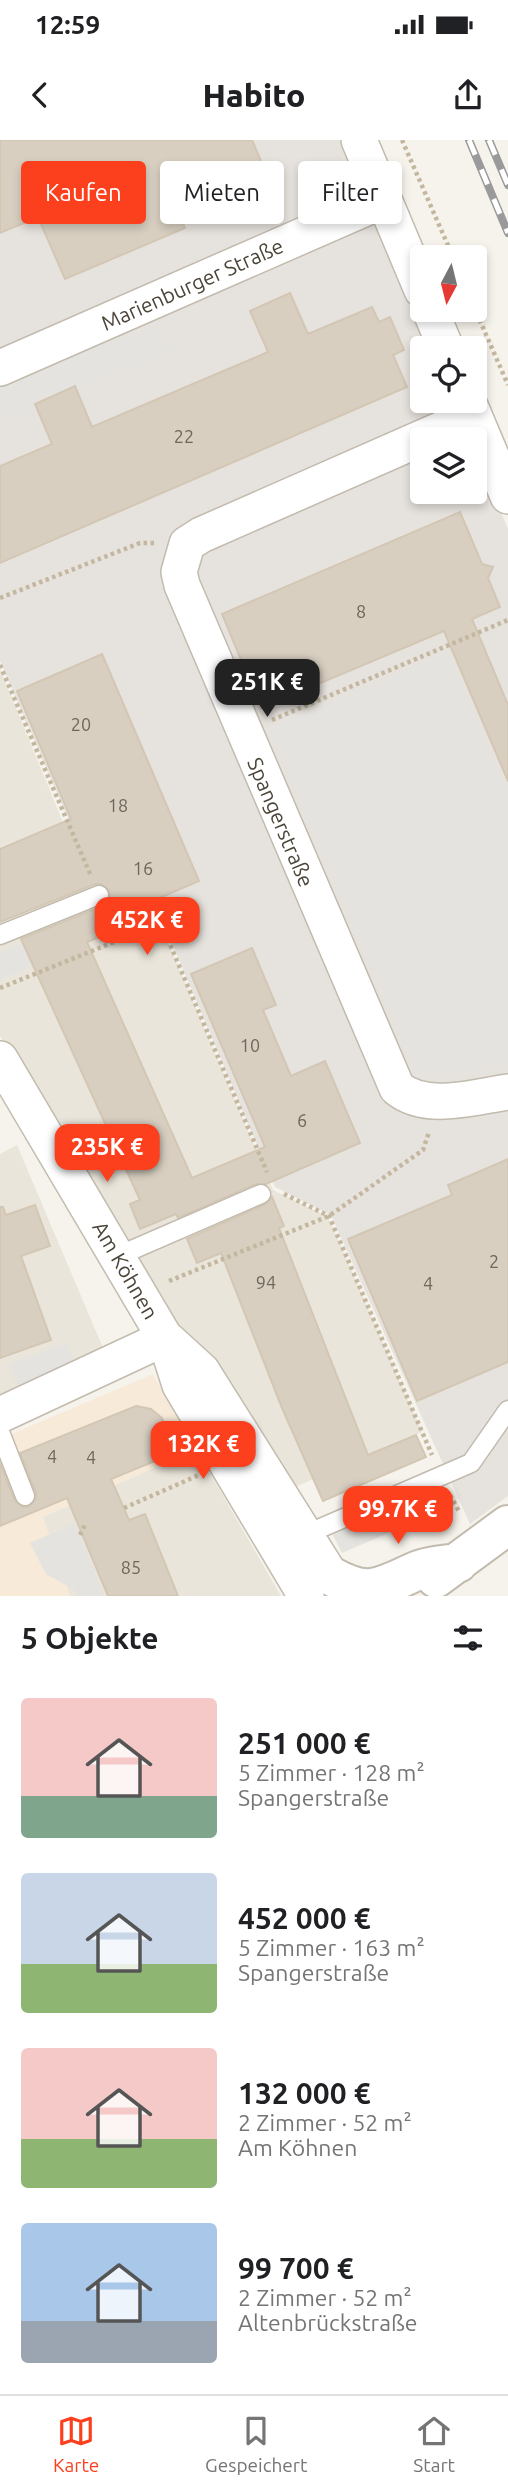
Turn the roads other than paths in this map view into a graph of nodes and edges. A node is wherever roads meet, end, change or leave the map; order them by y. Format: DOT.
graph roads {
  1 [pos="359,140"];
  2 [pos="368,161"];
  3 [pos="329,224"];
  4 [pos="394,224"];
  5 [pos="410,262"];
  6 [pos="0,369"];
  7 [pos="460,413"];
  8 [pos="473,413"];
  9 [pos="508,496"];
  10 [pos="99,895"];
  11 [pos="0,935"];
  12 [pos="0,1059"];
  13 [pos="508,1092"];
  14 [pos="268,1191"];
  15 [pos="118,1256"];
  16 [pos="165,1338"];
  17 [pos="508,1410"];
  18 [pos="0,1415"];
  19 [pos="0,1432"];
  20 [pos="25,1496"];
  21 [pos="508,1525"];
  22 [pos="307,1534"];
  23 [pos="458,1563"];
  24 [pos="318,1586"];
  25 [pos="412,1596"];
  1 -- 2 [label="street"];
  3 -- 6 [label="street, Marienburger Straße"];
  4 -- 5 [label="street"];
  7 -- 13 [label="street, Spangerstraße"];
  8 -- 9 [label="street"];
  10 -- 11 [label="lane"];
  12 -- 15 [label="street, Am Köhnen"];
  14 -- 15 [label="lane"];
  15 -- 16 [label="street, Am Köhnen"];
  16 -- 18 [label="street"];
  16 -- 22 [label="street, Am Köhnen"];
  16 -- 24 [label="street, Am Köhnen"];
  17 -- 22 [label="lane"];
  19 -- 20 [label="lane"];
  21 -- 23 [label="street"];
  22 -- 24 [label="street, Am Köhnen"];
  23 -- 24 [label="street"];
  23 -- 25 [label="street"];
}
